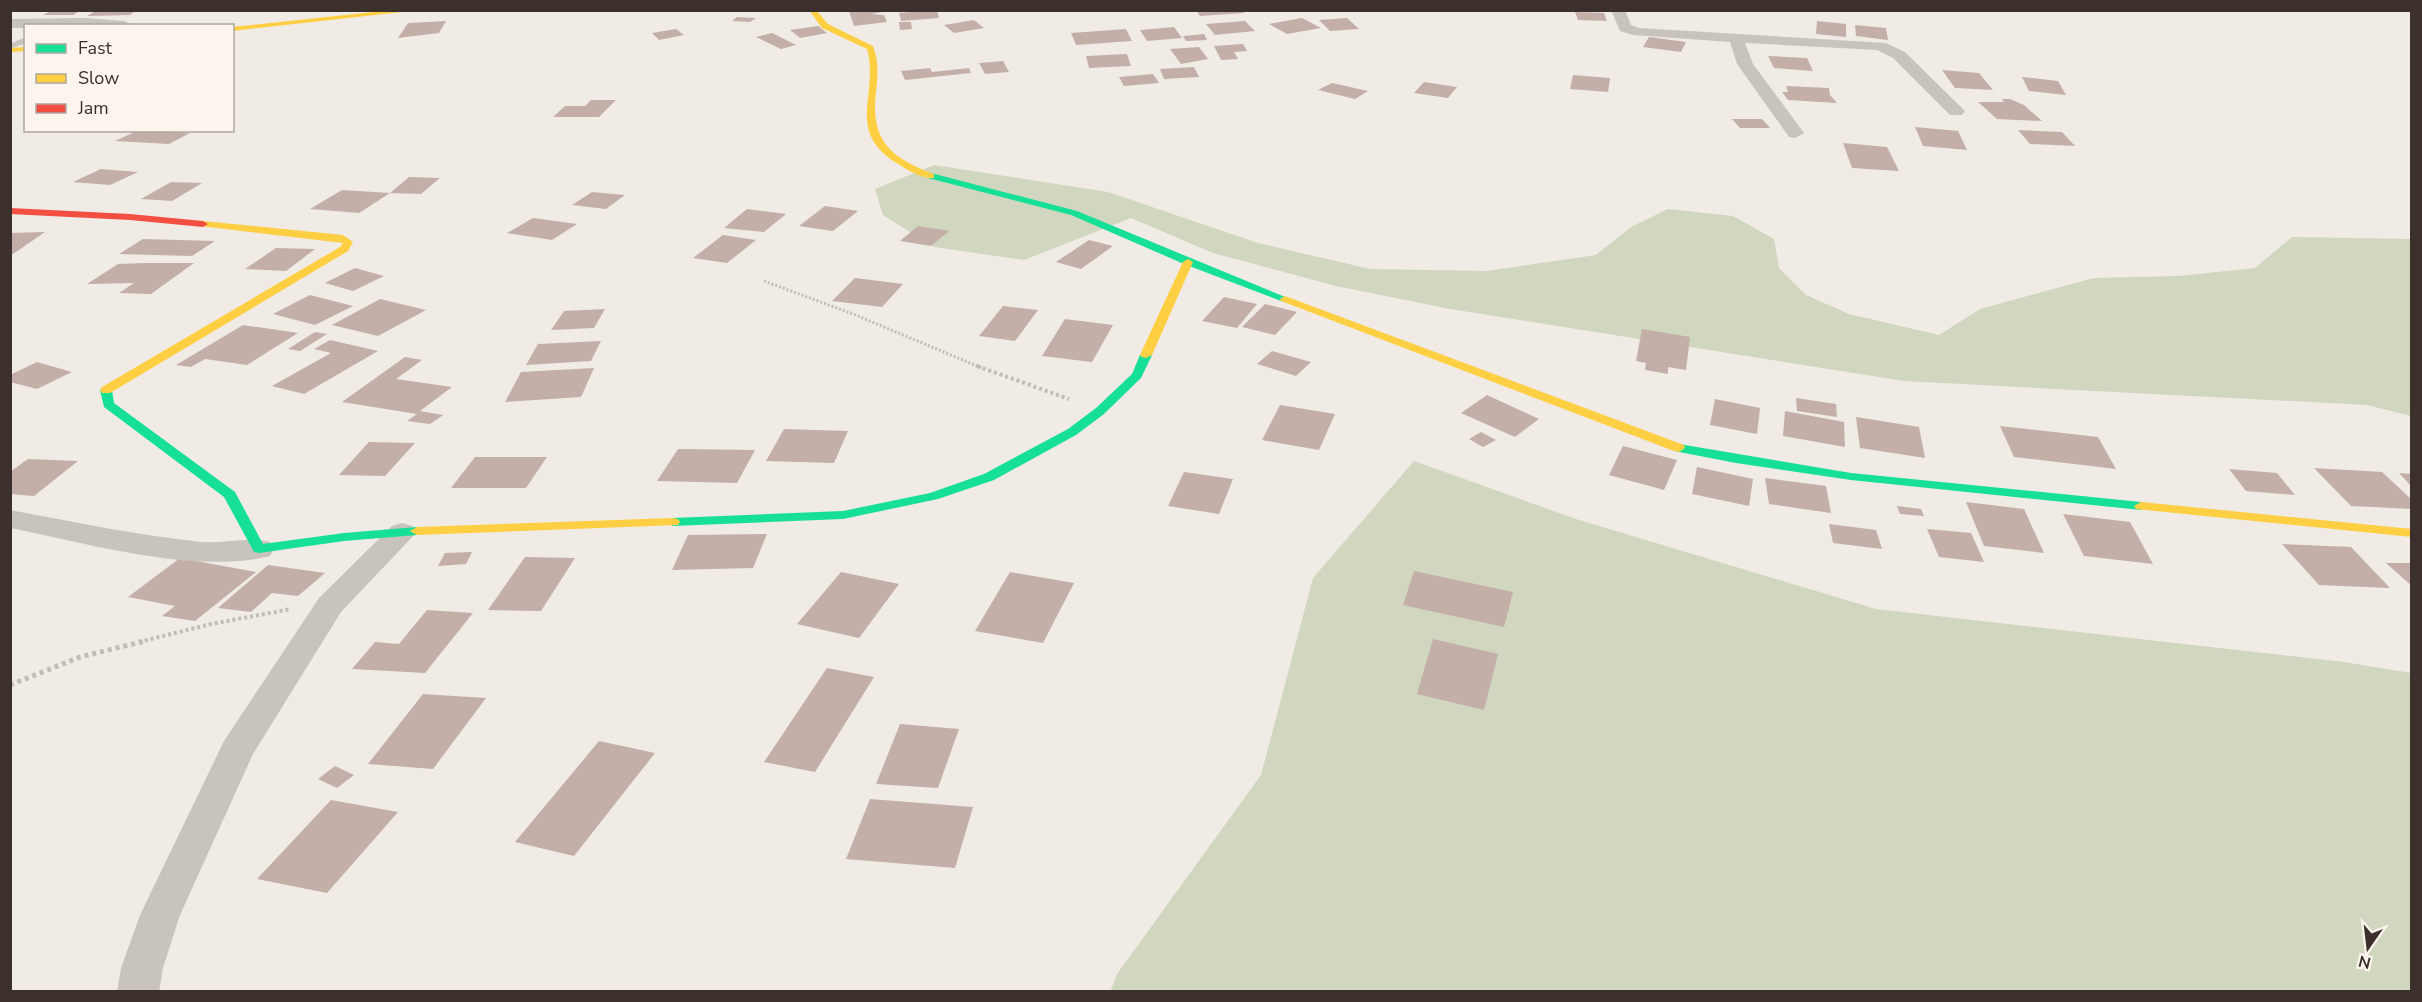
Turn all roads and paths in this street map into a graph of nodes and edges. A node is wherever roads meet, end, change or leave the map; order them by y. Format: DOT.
graph roads {
  1 [pos="417,10"];
  2 [pos="812,10"];
  3 [pos="1618,10"];
  4 [pos="10,24"];
  5 [pos="111,24"];
  6 [pos="234,29"];
  7 [pos="1737,38"];
  8 [pos="24,41"];
  9 [pos="10,49"];
  10 [pos="1956,111"];
  11 [pos="1795,133"];
  12 [pos="10,211"];
  13 [pos="1188,262"];
  14 [pos="764,280"];
  15 [pos="1100,411"];
  16 [pos="10,519"];
  17 [pos="402,532"];
  18 [pos="2412,533"];
  19 [pos="259,549"];
  20 [pos="330,605"];
  21 [pos="10,685"];
  22 [pos="138,992"];
  1 -- 6 [label="street"];
  2 -- 13 [label="street"];
  3 -- 7 [label="street"];
  4 -- 5 [label="street"];
  7 -- 10 [label="street"];
  7 -- 11 [label="street"];
  8 -- 9 [label="lane"];
  12 -- 19 [label="street"];
  13 -- 15 [label="street"];
  13 -- 18 [label="street"];
  14 -- 15 [label="path"];
  15 -- 17 [label="street"];
  16 -- 19 [label="street"];
  17 -- 19 [label="street"];
  17 -- 20 [label="street"];
  20 -- 21 [label="path"];
  20 -- 22 [label="street"];
}
